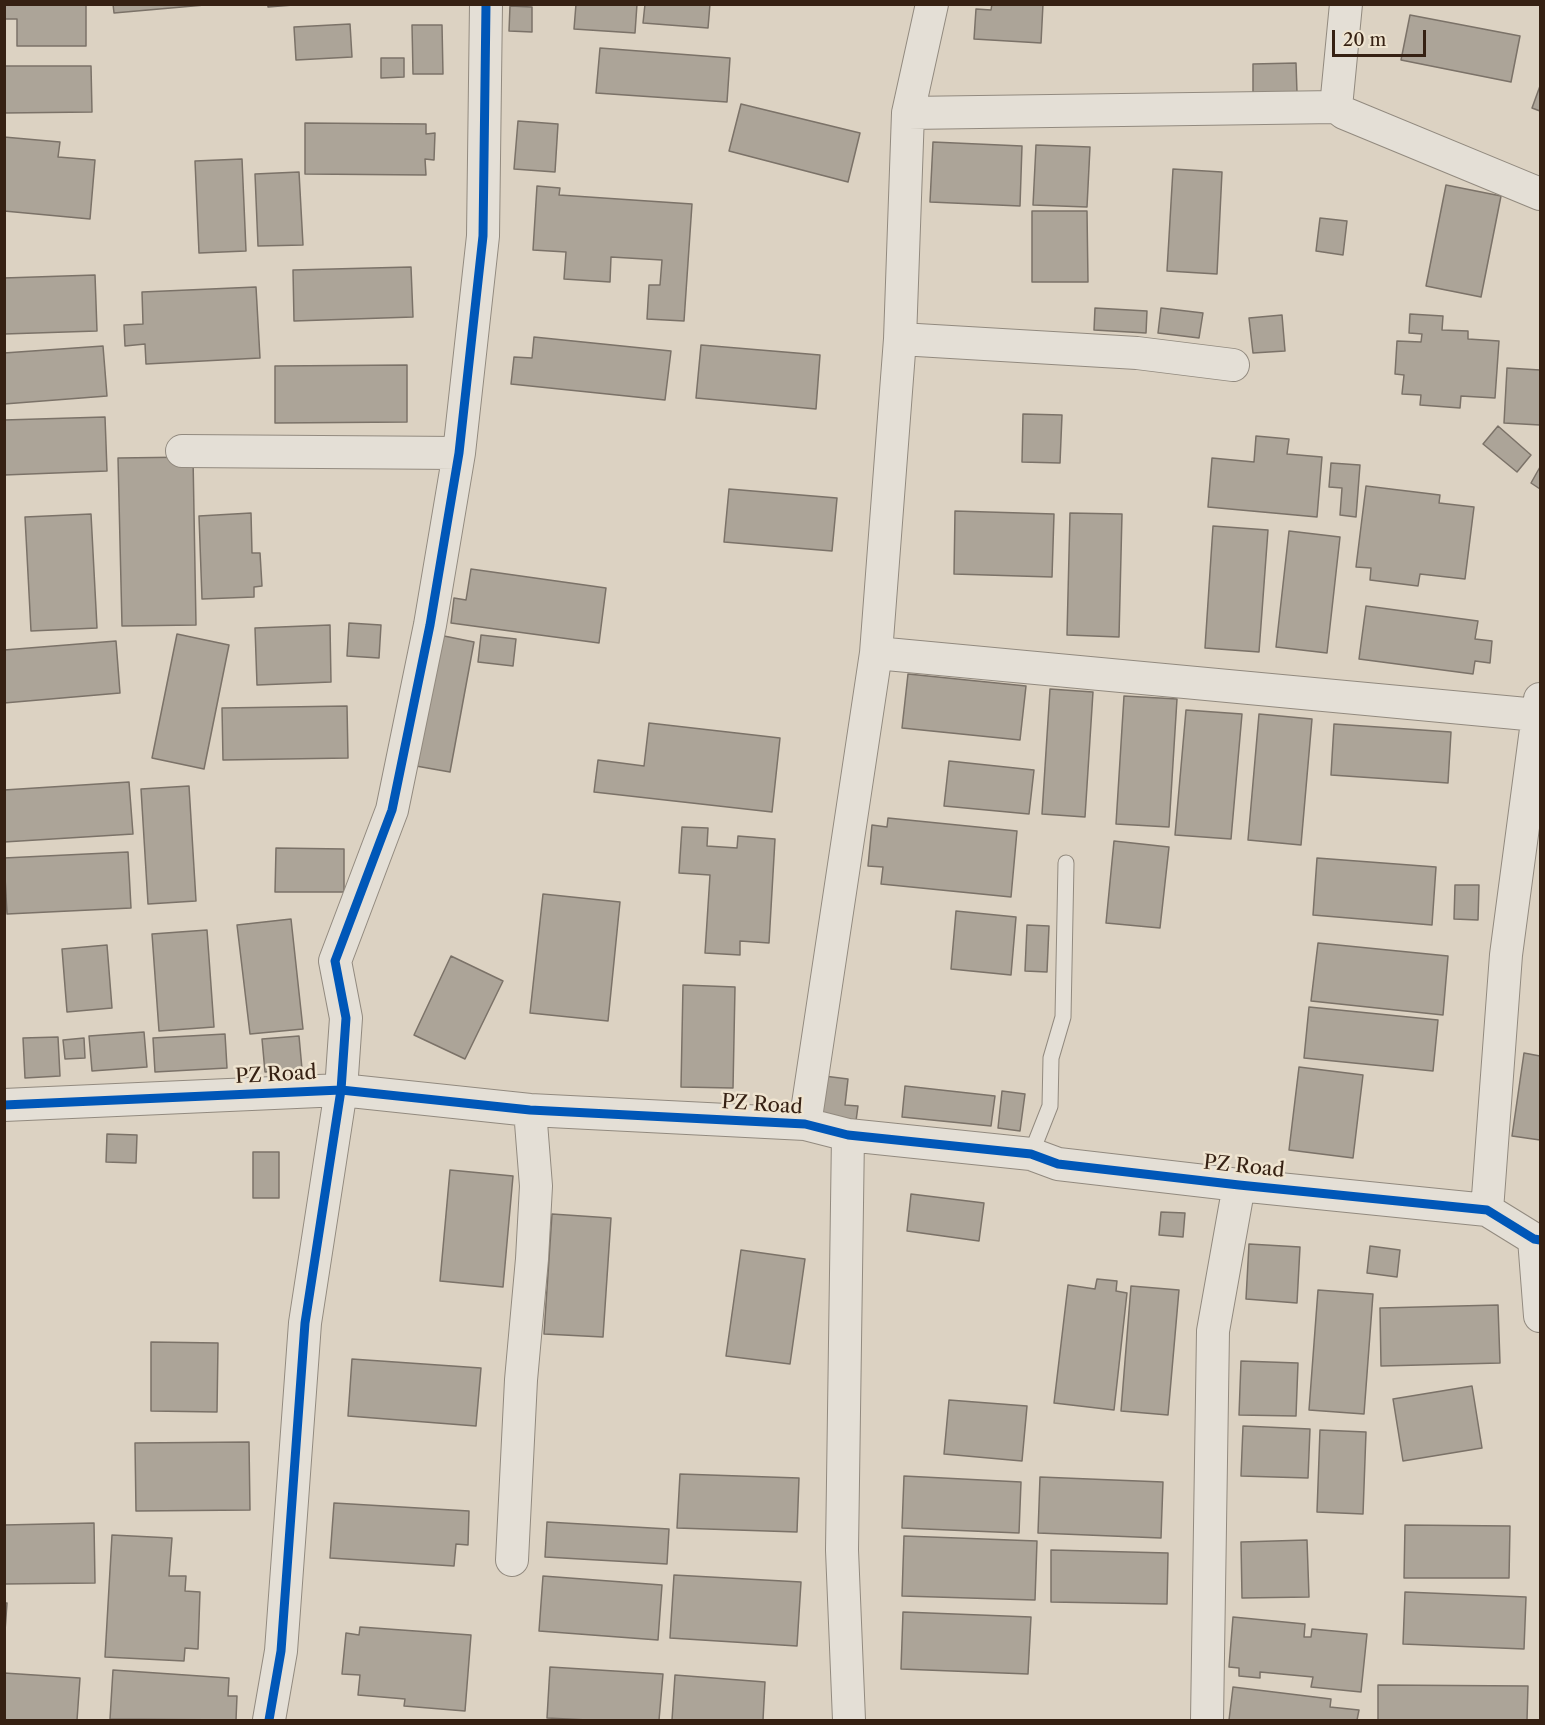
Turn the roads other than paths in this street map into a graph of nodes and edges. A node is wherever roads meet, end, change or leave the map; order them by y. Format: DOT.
graph roads {
  1 [pos="486,4"];
  2 [pos="932,4"];
  3 [pos="1346,4"];
  4 [pos="1336,107"];
  5 [pos="908,113"];
  6 [pos="1540,194"];
  7 [pos="900,339"];
  8 [pos="1233,365"];
  9 [pos="182,451"];
  10 [pos="459,453"];
  11 [pos="876,653"];
  12 [pos="1539,707"];
  13 [pos="1066,863"];
  14 [pos="341,1090"];
  15 [pos="4,1105"];
  16 [pos="530,1110"];
  17 [pos="805,1124"];
  18 [pos="848,1136"];
  19 [pos="1031,1154"];
  20 [pos="1239,1185"];
  21 [pos="1487,1210"];
  22 [pos="1537,1239"];
  23 [pos="1540,1316"];
  24 [pos="512,1560"];
  25 [pos="269,1720"];
  26 [pos="849,1720"];
  27 [pos="1207,1720"];
  1 -- 10 [label="street"];
  2 -- 5 [label="street"];
  3 -- 4 [label="street"];
  4 -- 5 [label="street"];
  4 -- 6 [label="street"];
  5 -- 7 [label="street"];
  7 -- 8 [label="street"];
  7 -- 11 [label="street"];
  9 -- 10 [label="street"];
  10 -- 14 [label="street"];
  11 -- 12 [label="street"];
  11 -- 17 [label="street"];
  12 -- 21 [label="street"];
  13 -- 19 [label="lane"];
  14 -- 15 [label="street, PZ Road"];
  14 -- 16 [label="street, PZ Road"];
  14 -- 25 [label="street"];
  16 -- 17 [label="street, PZ Road"];
  16 -- 24 [label="street"];
  17 -- 18 [label="street, PZ Road"];
  18 -- 19 [label="street, PZ Road"];
  18 -- 26 [label="street"];
  19 -- 20 [label="street, PZ Road"];
  20 -- 21 [label="street, PZ Road"];
  20 -- 27 [label="street"];
  21 -- 22 [label="street, PZ Road"];
  22 -- 23 [label="street"];
}
